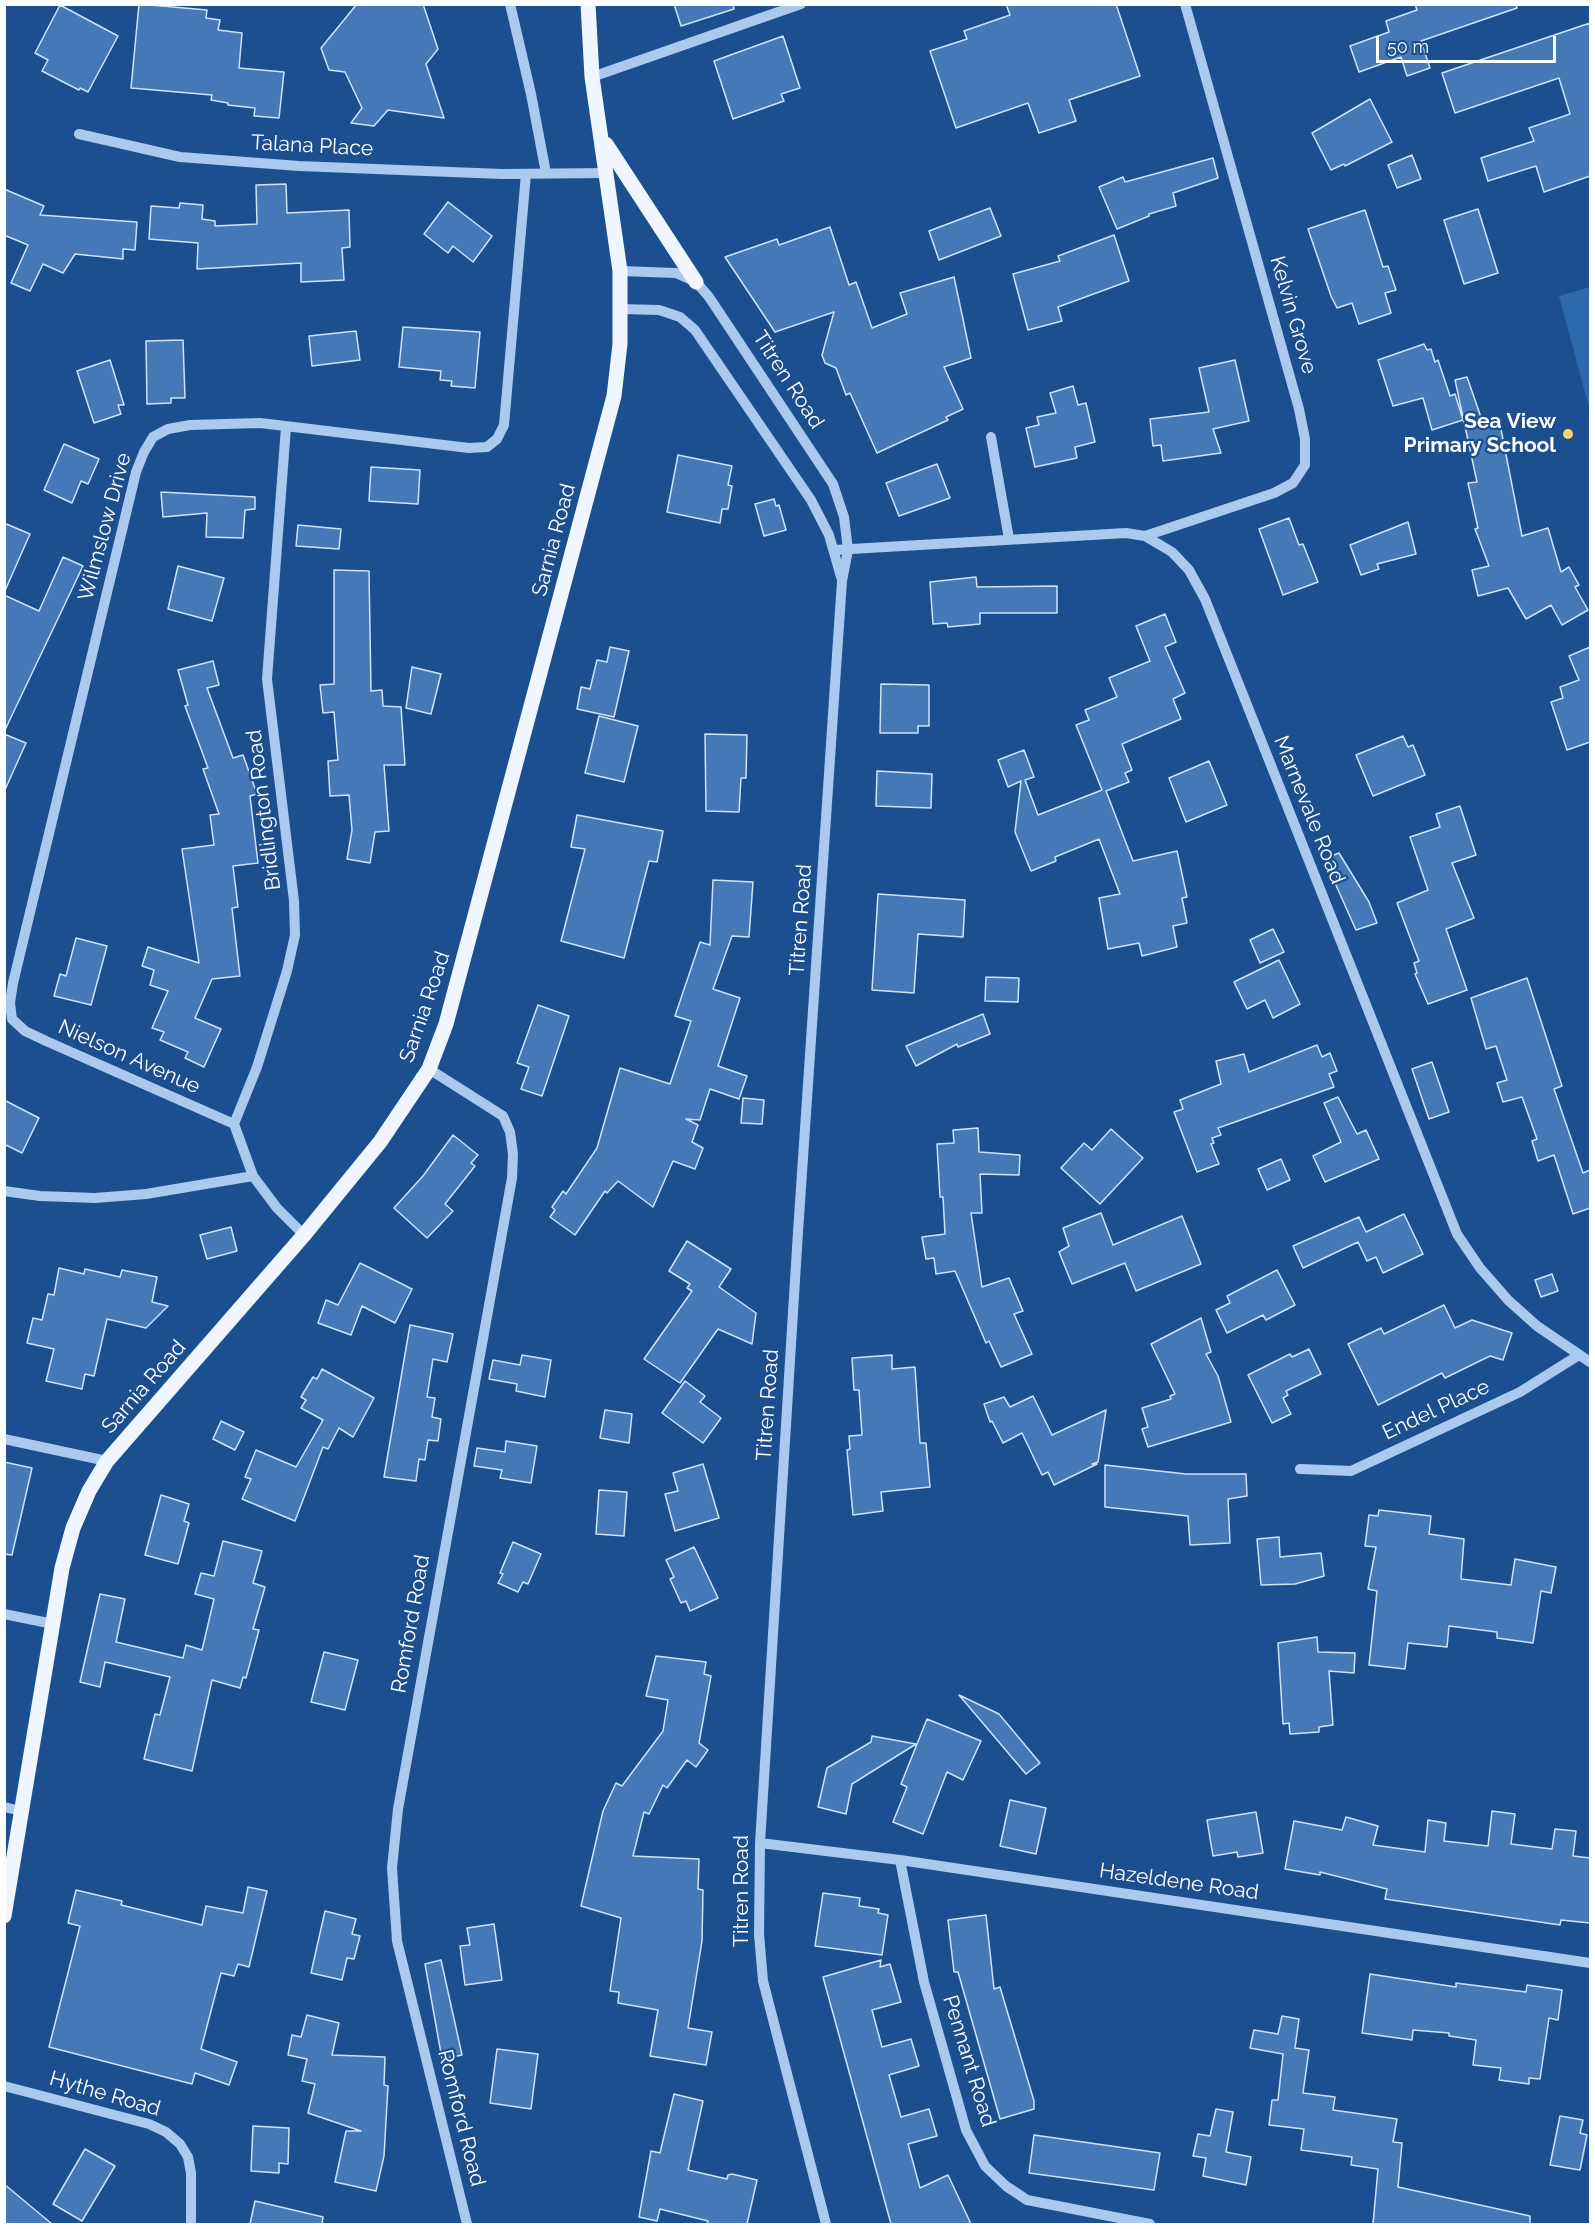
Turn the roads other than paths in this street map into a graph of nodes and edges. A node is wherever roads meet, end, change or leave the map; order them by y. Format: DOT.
graph roads {
  1 [pos="510,4"];
  2 [pos="588,4"];
  3 [pos="801,4"];
  4 [pos="1185,4"];
  5 [pos="592,77"];
  6 [pos="79,134"];
  7 [pos="603,139"];
  8 [pos="546,173"];
  9 [pos="608,173"];
  10 [pos="526,174"];
  11 [pos="620,271"];
  12 [pos="696,282"];
  13 [pos="621,309"];
  14 [pos="286,427"];
  15 [pos="991,437"];
  16 [pos="1145,536"];
  17 [pos="1009,539"];
  18 [pos="834,550"];
  19 [pos="848,550"];
  20 [pos="842,580"];
  21 [pos="12,1019"];
  22 [pos="429,1069"];
  23 [pos="234,1124"];
  24 [pos="253,1176"];
  25 [pos="4,1191"];
  26 [pos="304,1235"];
  27 [pos="1579,1355"];
  28 [pos="1590,1362"];
  29 [pos="4,1439"];
  30 [pos="107,1461"];
  31 [pos="1300,1469"];
  32 [pos="4,1614"];
  33 [pos="52,1624"];
  34 [pos="4,1807"];
  35 [pos="21,1811"];
  36 [pos="760,1843"];
  37 [pos="900,1860"];
  38 [pos="4,1916"];
  39 [pos="1590,1963"];
  40 [pos="4,2086"];
  41 [pos="191,2224"];
  42 [pos="467,2224"];
  43 [pos="826,2224"];
  44 [pos="1150,2224"];
  1 -- 8 [label="street"];
  2 -- 5 [label="main road, Sarnia Road"];
  3 -- 5 [label="street"];
  4 -- 16 [label="street, Kelvin Grove"];
  5 -- 7 [label="main road, Sarnia Road"];
  6 -- 10 [label="street, Talana Place"];
  7 -- 9 [label="main road, Sarnia Road"];
  7 -- 12 [label="main road"];
  8 -- 9 [label="street, Talana Place"];
  8 -- 10 [label="street, Talana Place"];
  9 -- 11 [label="main road, Sarnia Road"];
  10 -- 14 [label="street, Wilmslow Drive"];
  11 -- 12 [label="street"];
  11 -- 13 [label="main road, Sarnia Road"];
  12 -- 19 [label="street, Titren Road"];
  13 -- 18 [label="street, Titren Road"];
  13 -- 22 [label="main road, Sarnia Road"];
  14 -- 21 [label="street, Wilmslow Drive"];
  14 -- 23 [label="street, Bridlington Road"];
  15 -- 17 [label="street"];
  16 -- 17 [label="street, Marnevale Road"];
  16 -- 27 [label="street, Marnevale Road"];
  17 -- 19 [label="street, Marnevale Road"];
  18 -- 19 [label="street, Marnevale Road"];
  18 -- 20 [label="street, Titren Road"];
  19 -- 20 [label="street, Titren Road"];
  20 -- 36 [label="street, Titren Road"];
  21 -- 23 [label="street, Nielson Avenue"];
  22 -- 26 [label="main road, Sarnia Road"];
  22 -- 42 [label="street, Romford Road"];
  23 -- 24 [label="street"];
  24 -- 25 [label="street"];
  24 -- 26 [label="street"];
  26 -- 30 [label="main road, Sarnia Road"];
  27 -- 28 [label="street, Marnevale Road"];
  27 -- 31 [label="street, Endel Place"];
  29 -- 30 [label="street"];
  30 -- 33 [label="main road, Sarnia Road"];
  32 -- 33 [label="street"];
  33 -- 35 [label="main road, Sarnia Road"];
  34 -- 35 [label="street"];
  35 -- 38 [label="main road, Sarnia Road"];
  36 -- 37 [label="street, Hazeldene Road"];
  36 -- 43 [label="street, Titren Road"];
  37 -- 39 [label="street, Hazeldene Road"];
  37 -- 44 [label="street, Pennant Road"];
  40 -- 41 [label="street, Hythe Road"];
}
